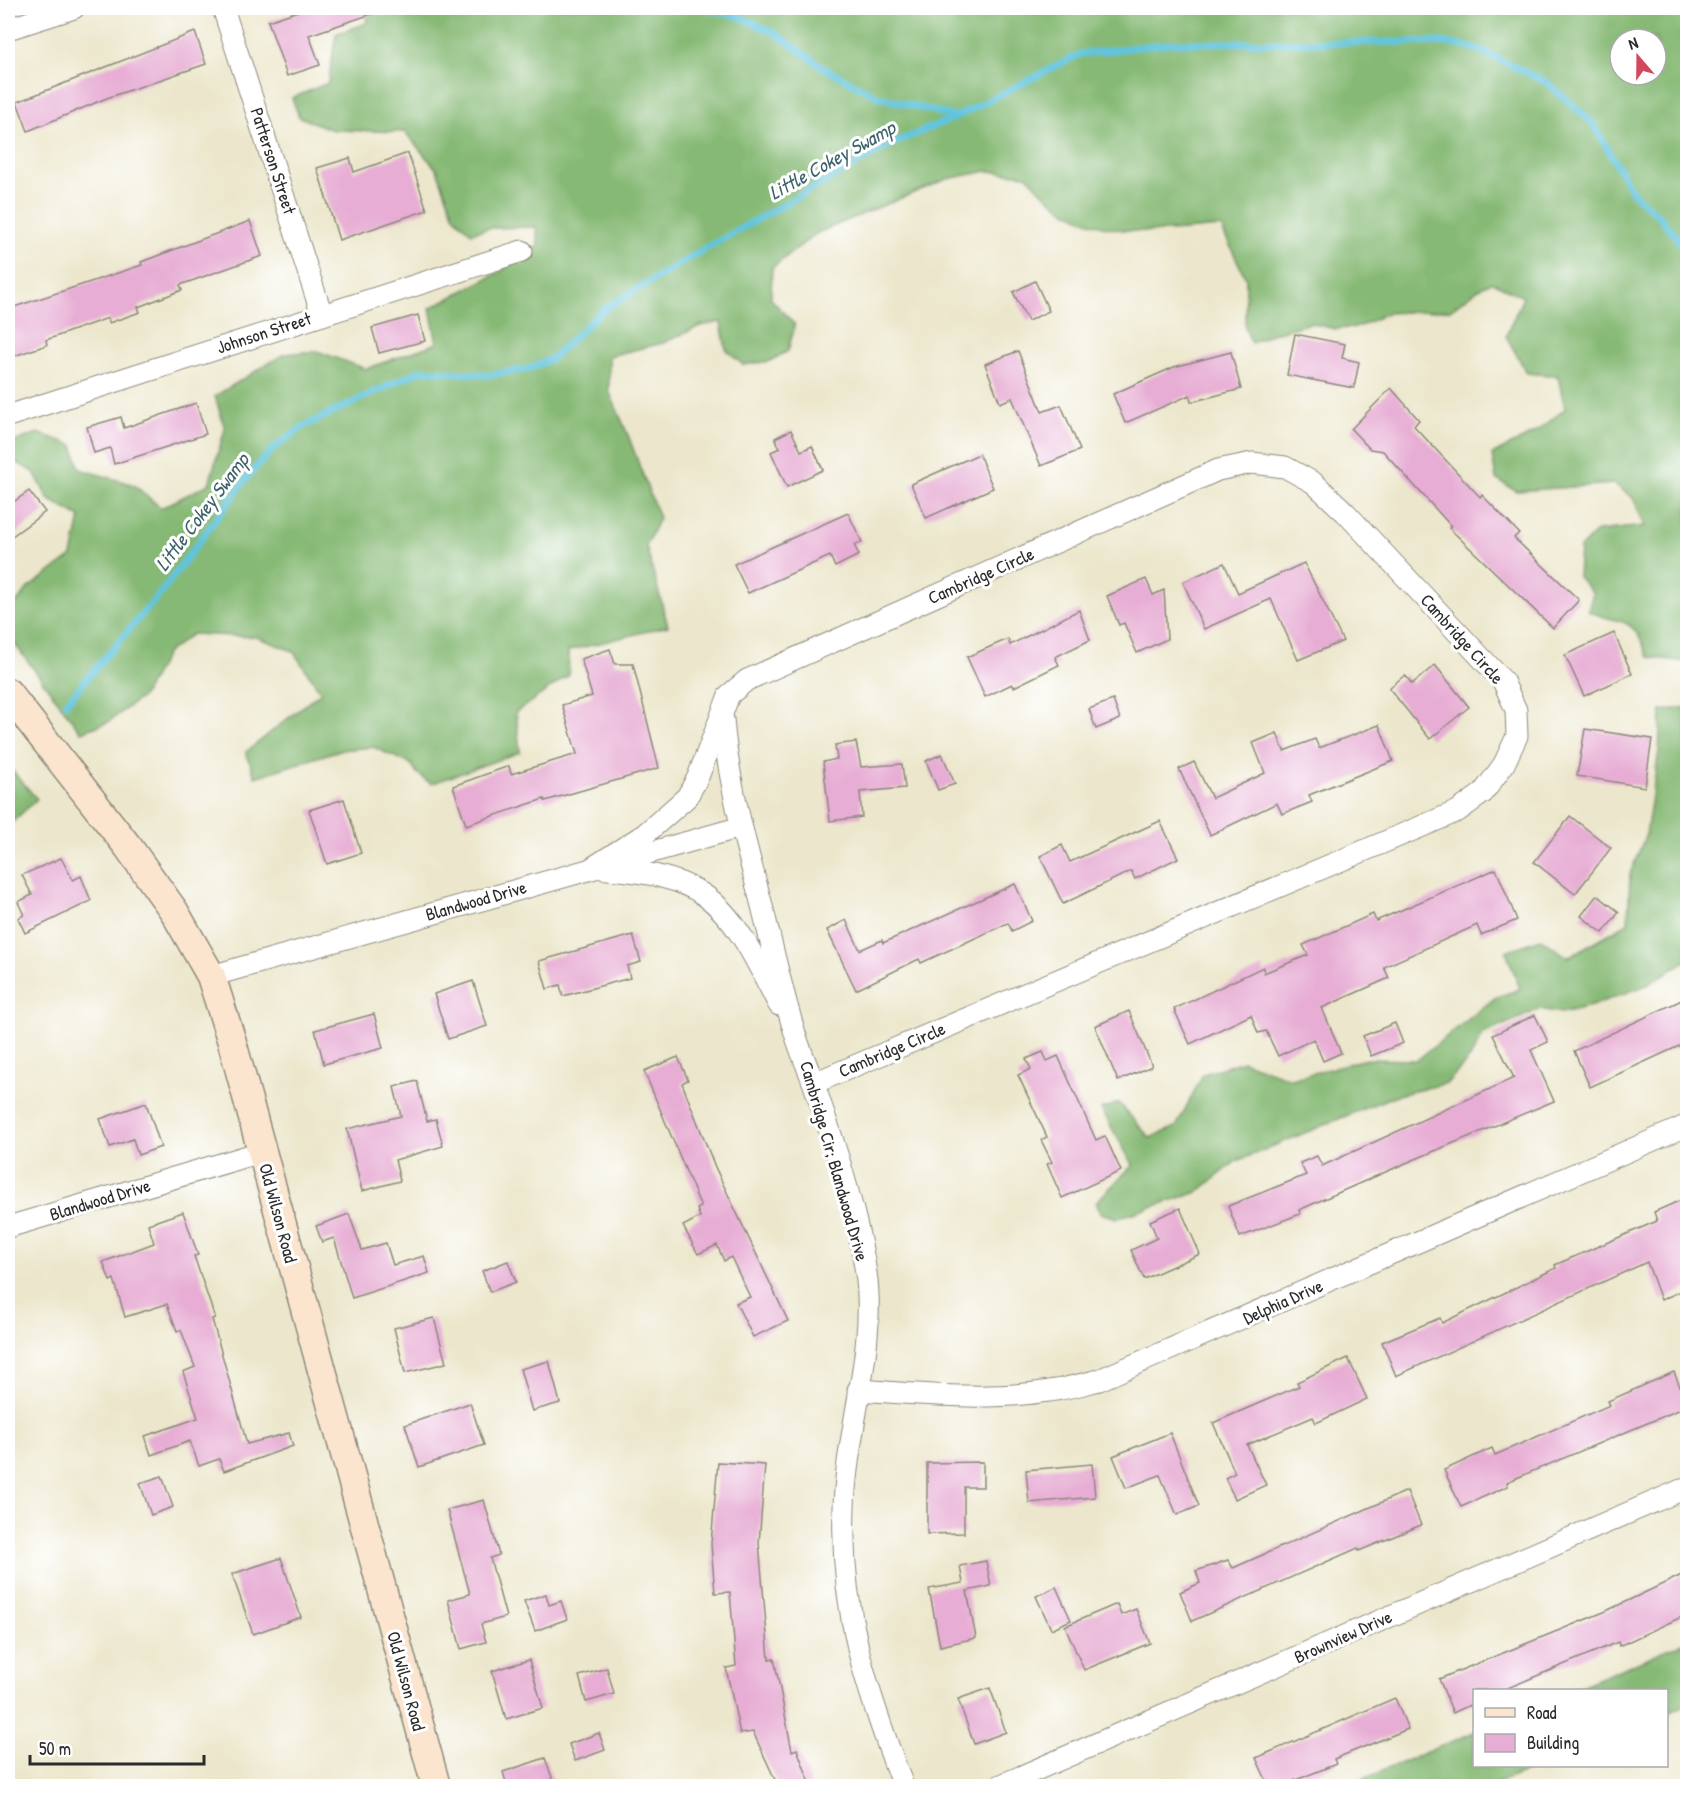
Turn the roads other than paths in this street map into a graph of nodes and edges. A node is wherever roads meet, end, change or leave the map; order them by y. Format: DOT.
graph roads {
  1 [pos="74,8"];
  2 [pos="223,8"];
  3 [pos="8,29"];
  4 [pos="522,250"];
  5 [pos="322,315"];
  6 [pos="8,416"];
  7 [pos="8,693"];
  8 [pos="723,715"];
  9 [pos="741,827"];
  10 [pos="591,868"];
  11 [pos="212,976"];
  12 [pos="794,1032"];
  13 [pos="814,1083"];
  14 [pos="1688,1125"];
  15 [pos="261,1152"];
  16 [pos="8,1227"];
  17 [pos="858,1390"];
  18 [pos="1688,1487"];
  19 [pos="436,1786"];
  20 [pos="903,1786"];
  21 [pos="999,1786"];
  1 -- 3 [label="street"];
  2 -- 5 [label="street, Patterson Street"];
  4 -- 5 [label="street, Johnson Street"];
  5 -- 6 [label="street, Johnson Street"];
  7 -- 11 [label="street, Old Wilson Road"];
  8 -- 9 [label="street, Cambridge Cir; Blandwood Drive"];
  8 -- 10 [label="street, Cambridge Circle"];
  8 -- 13 [label="street, Cambridge Circle"];
  9 -- 10 [label="street, Blandwood Drive"];
  9 -- 12 [label="street, Cambridge Cir; Blandwood Drive"];
  10 -- 11 [label="street, Blandwood Drive"];
  10 -- 12 [label="street"];
  11 -- 15 [label="street, Old Wilson Road"];
  12 -- 13 [label="street, Cambridge Cir; Blandwood Drive"];
  13 -- 17 [label="street, Cambridge Cir; Blandwood Drive"];
  14 -- 17 [label="street, Delphia Drive"];
  15 -- 16 [label="street, Blandwood Drive"];
  15 -- 19 [label="street, Old Wilson Road"];
  17 -- 20 [label="street, Cambridge Cir; Blandwood Drive"];
  18 -- 21 [label="street, Brownview Drive"];
}
